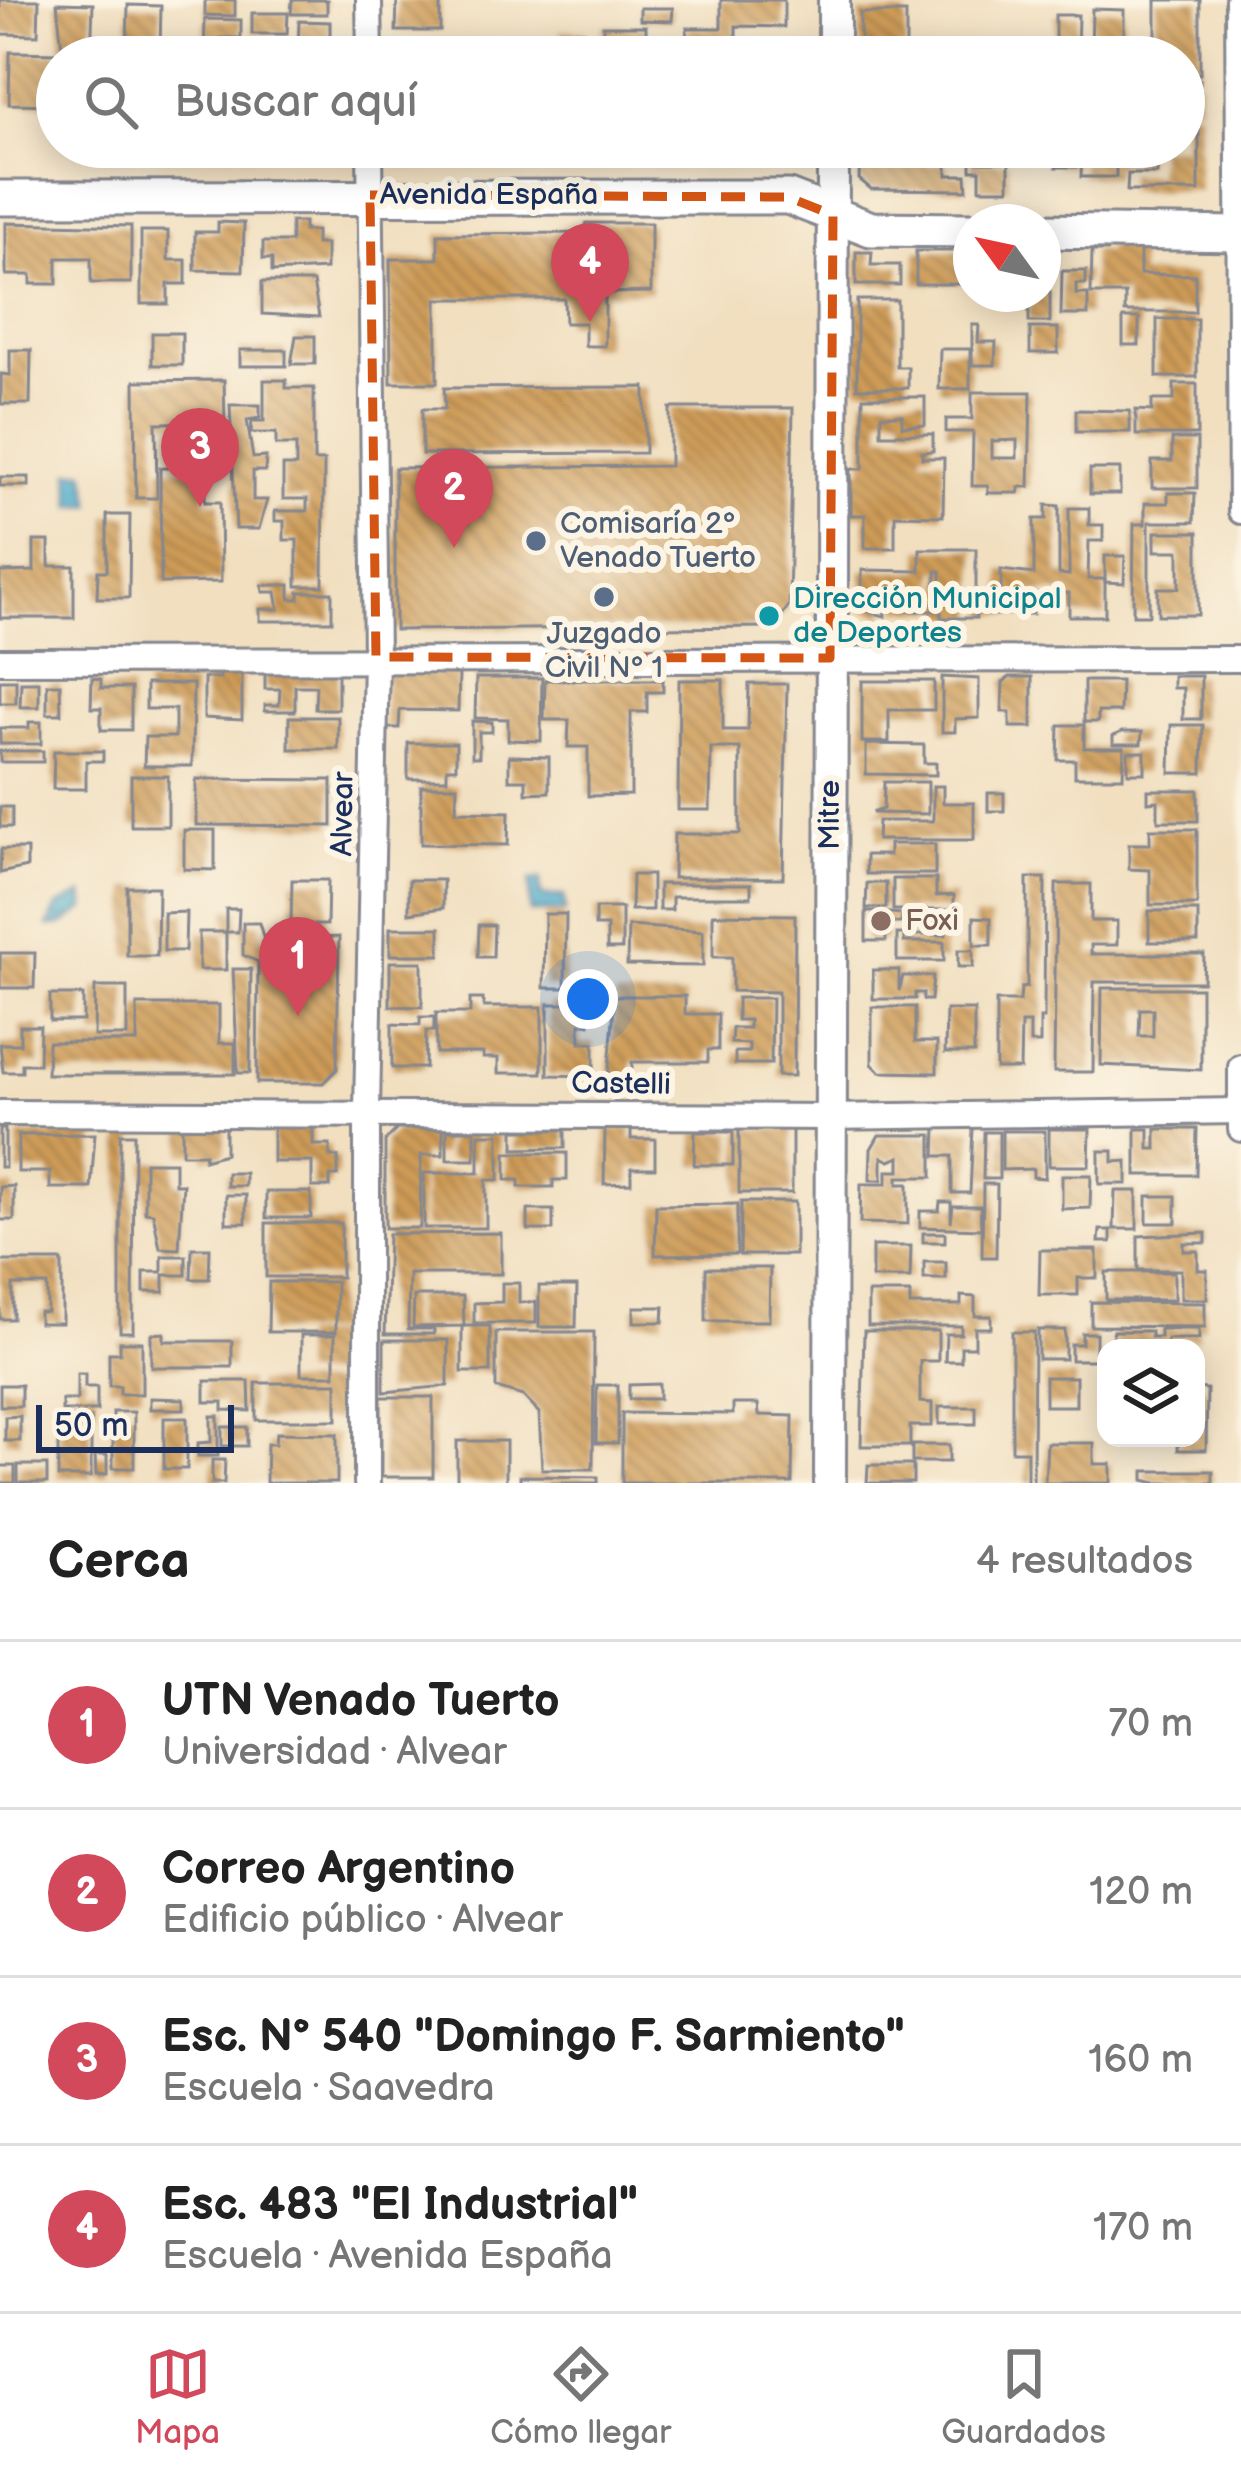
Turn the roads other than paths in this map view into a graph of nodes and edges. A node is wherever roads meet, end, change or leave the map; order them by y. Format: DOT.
graph roads {
  1 [pos="369,0"];
  2 [pos="834,0"];
  3 [pos="1238,0"];
  4 [pos="370,36"];
  5 [pos="834,36"];
  6 [pos="370,168"];
  7 [pos="833,168"];
  8 [pos="370,195"];
  9 [pos="0,198"];
  10 [pos="832,215"];
  11 [pos="953,230"];
  12 [pos="1061,231"];
  13 [pos="1239,234"];
  14 [pos="1241,511"];
  15 [pos="376,657"];
  16 [pos="830,658"];
  17 [pos="1241,658"];
  18 [pos="0,661"];
  19 [pos="1241,1067"];
  20 [pos="367,1110"];
  21 [pos="1241,1111"];
  22 [pos="0,1112"];
  23 [pos="829,1117"];
  24 [pos="1241,1130"];
  25 [pos="367,1483"];
  26 [pos="830,1483"];
  1 -- 4 [label="street"];
  2 -- 5 [label="street"];
  3 -- 13 [label="street"];
  6 -- 8 [label="street, Alvear"];
  7 -- 10 [label="street, Mitre"];
  8 -- 9 [label="main road, Avenida España"];
  8 -- 10 [label="main road, Avenida España"];
  8 -- 15 [label="street, Alvear"];
  10 -- 11 [label="main road, Avenida España"];
  10 -- 16 [label="street, Mitre"];
  12 -- 13 [label="main road"];
  13 -- 14 [label="street"];
  15 -- 16 [label="street"];
  15 -- 18 [label="street"];
  15 -- 20 [label="street, Alvear"];
  16 -- 17 [label="street"];
  16 -- 23 [label="street, Mitre"];
  19 -- 21 [label="street"];
  20 -- 22 [label="street, Castelli"];
  20 -- 23 [label="street, Castelli"];
  20 -- 25 [label="street, Alvear"];
  21 -- 23 [label="street, Castelli"];
  21 -- 24 [label="street"];
  23 -- 26 [label="street, Mitre"];
}
